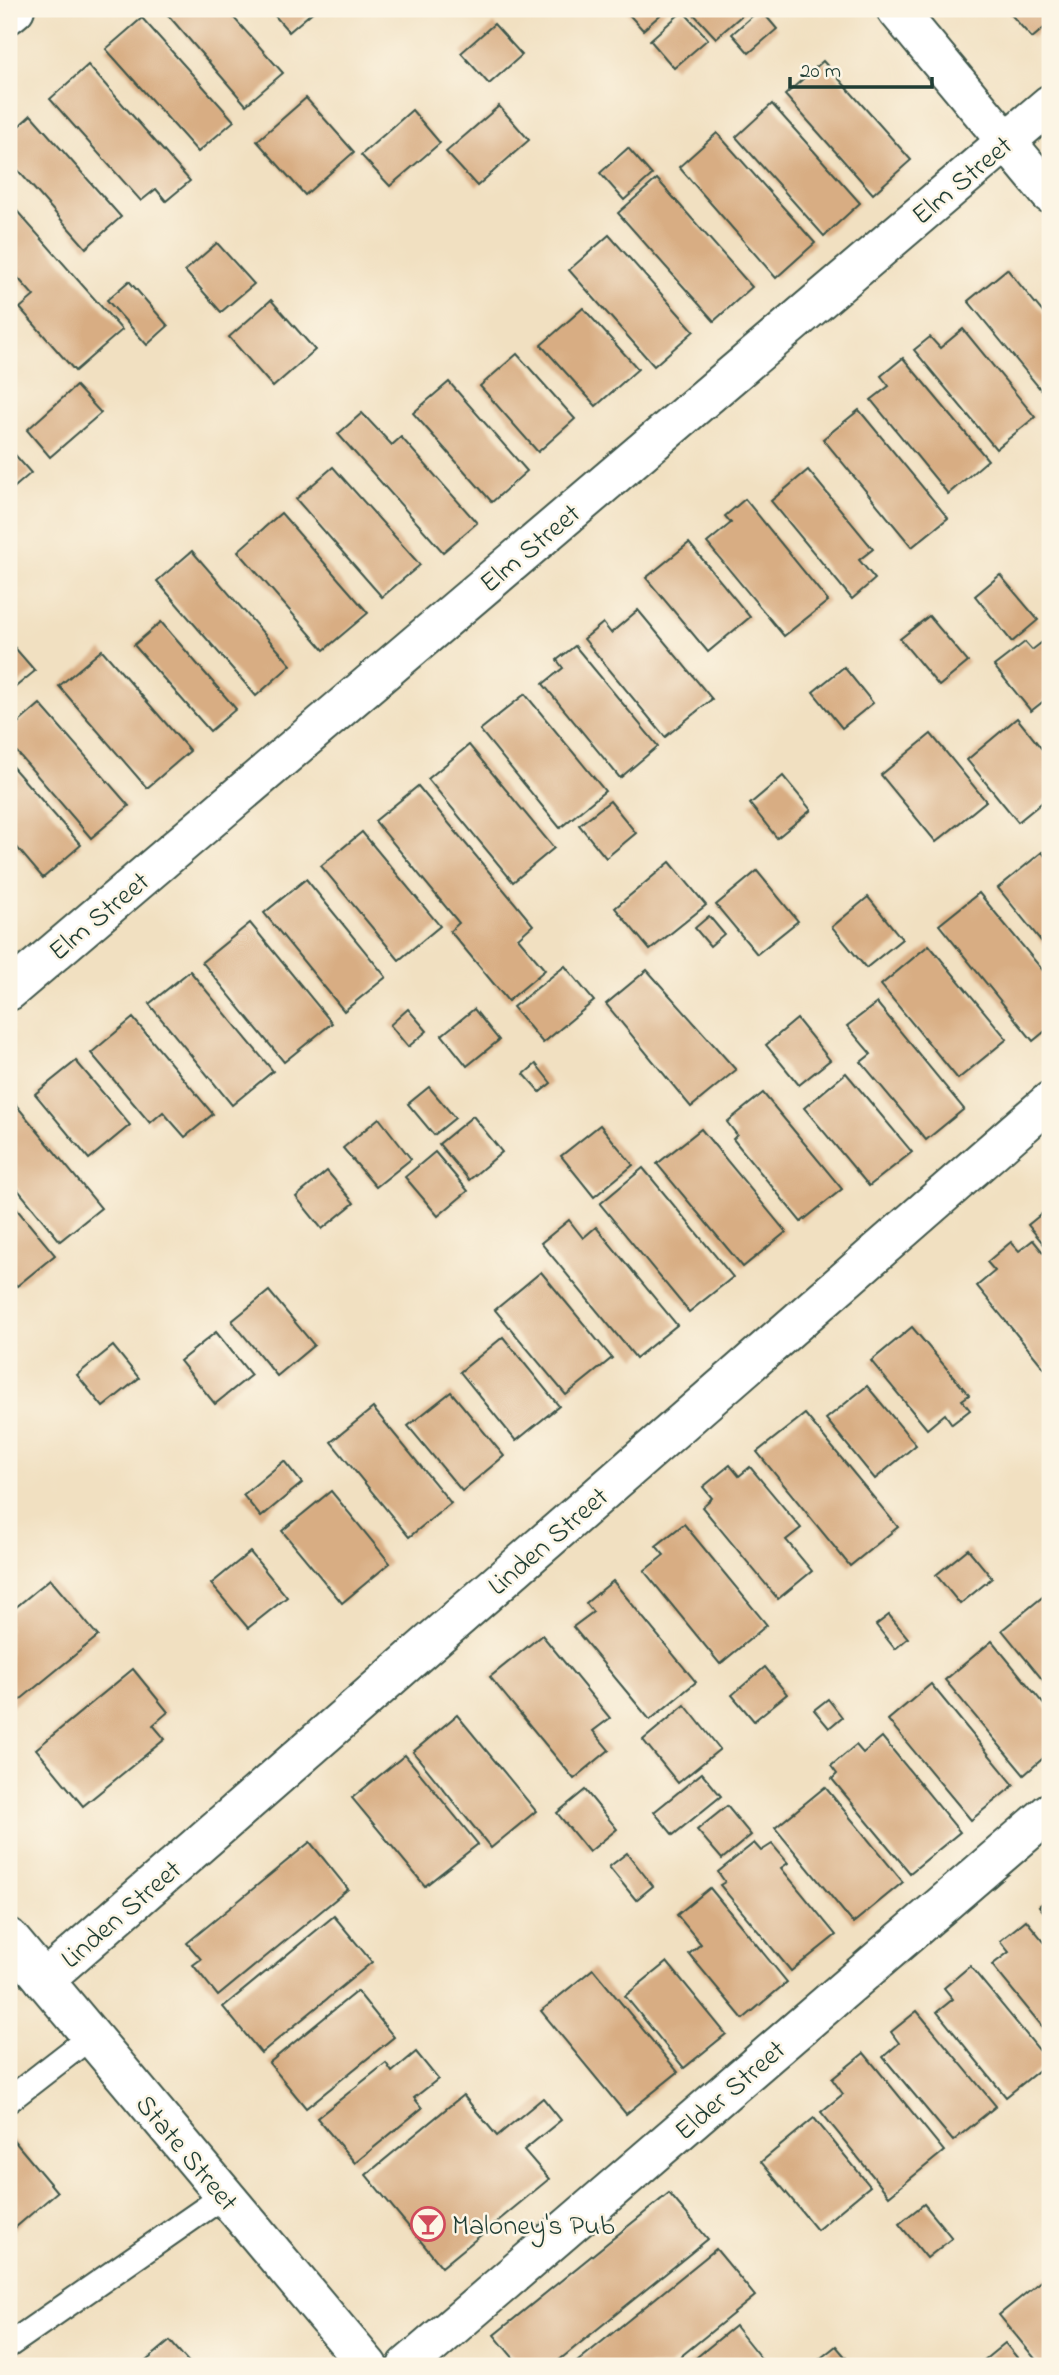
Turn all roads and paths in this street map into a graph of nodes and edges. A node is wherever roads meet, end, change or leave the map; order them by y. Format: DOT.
graph roads {
  1 [pos="15,9"];
  2 [pos="896,9"];
  3 [pos="9,14"];
  4 [pos="1050,104"];
  5 [pos="1006,141"];
  6 [pos="1050,194"];
  7 [pos="9,991"];
  8 [pos="1050,1101"];
  9 [pos="1050,1812"];
  10 [pos="9,1938"];
  11 [pos="44,1980"];
  12 [pos="89,2037"];
  13 [pos="12,2092"];
  14 [pos="225,2195"];
  15 [pos="9,2345"];
  16 [pos="368,2366"];
  17 [pos="407,2366"];
  1 -- 3 [label="street"];
  2 -- 5 [label="street"];
  4 -- 5 [label="street, Elm Street"];
  5 -- 6 [label="street"];
  5 -- 7 [label="street, Elm Street"];
  8 -- 11 [label="street, Linden Street"];
  9 -- 17 [label="street, Elder Street"];
  10 -- 11 [label="street, State Street"];
  11 -- 12 [label="street, State Street"];
  12 -- 13 [label="lane"];
  12 -- 14 [label="street, State Street"];
  14 -- 15 [label="lane"];
  14 -- 16 [label="street, State Street"];
}
